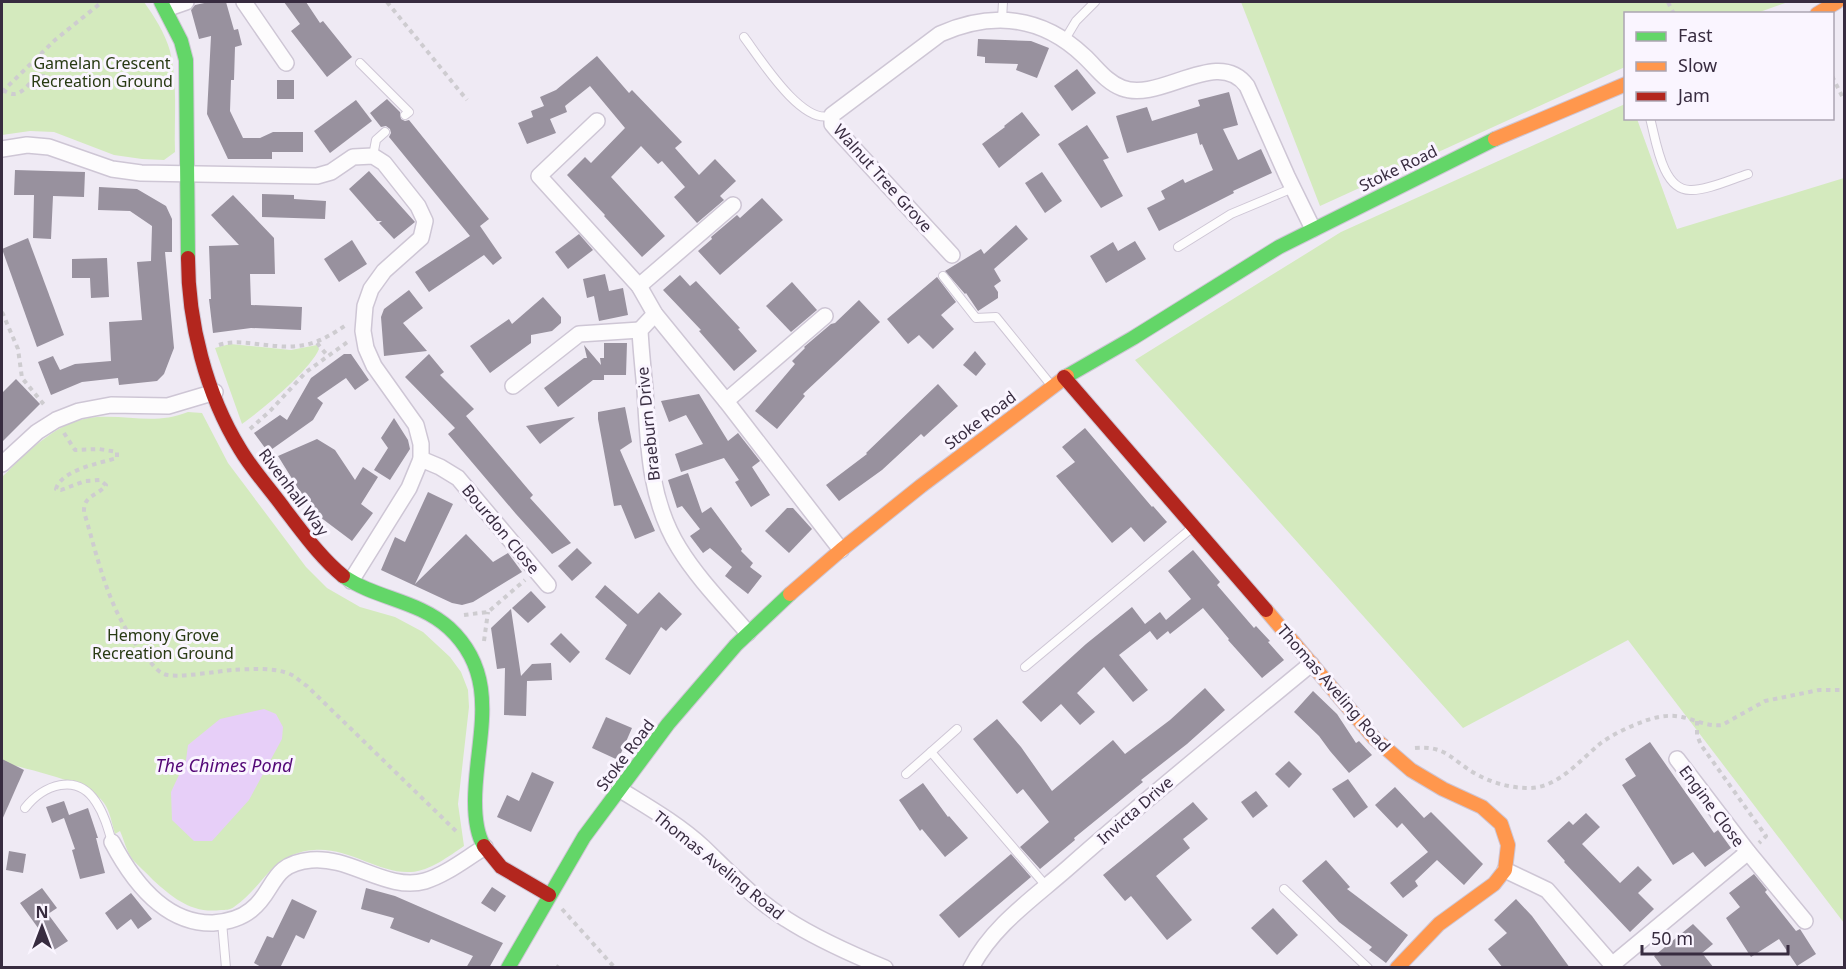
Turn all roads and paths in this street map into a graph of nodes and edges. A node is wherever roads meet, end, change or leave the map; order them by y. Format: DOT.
graph roads {
  1 [pos="102,2"];
  2 [pos="186,2"];
  3 [pos="244,2"];
  4 [pos="387,2"];
  5 [pos="1003,2"];
  6 [pos="1095,2"];
  7 [pos="1838,2"];
  8 [pos="164,5"];
  9 [pos="1820,12"];
  10 [pos="1002,19"];
  11 [pos="744,38"];
  12 [pos="1064,41"];
  13 [pos="286,63"];
  14 [pos="360,63"];
  15 [pos="45,76"];
  16 [pos="1834,78"];
  17 [pos="1624,85"];
  18 [pos="2,91"];
  19 [pos="466,100"];
  20 [pos="1845,100"];
  21 [pos="405,115"];
  22 [pos="832,115"];
  23 [pos="1651,120"];
  24 [pos="597,121"];
  25 [pos="385,132"];
  26 [pos="2,149"];
  27 [pos="373,156"];
  28 [pos="187,174"];
  29 [pos="1748,174"];
  30 [pos="1293,188"];
  31 [pos="733,205"];
  32 [pos="1313,229"];
  33 [pos="1178,247"];
  34 [pos="952,255"];
  35 [pos="943,276"];
  36 [pos="639,286"];
  37 [pos="2,312"];
  38 [pos="364,312"];
  39 [pos="655,314"];
  40 [pos="825,316"];
  41 [pos="640,330"];
  42 [pos="363,331"];
  43 [pos="317,343"];
  44 [pos="201,351"];
  45 [pos="327,355"];
  46 [pos="1064,377"];
  47 [pos="513,386"];
  48 [pos="1052,386"];
  49 [pos="215,392"];
  50 [pos="726,401"];
  51 [pos="56,420"];
  52 [pos="236,442"];
  53 [pos="421,459"];
  54 [pos="2,464"];
  55 [pos="1194,526"];
  56 [pos="841,550"];
  57 [pos="535,571"];
  58 [pos="351,581"];
  59 [pos="548,585"];
  60 [pos="433,617"];
  61 [pos="748,633"];
  62 [pos="1311,664"];
  63 [pos="1025,667"];
  64 [pos="1845,690"];
  65 [pos="1697,721"];
  66 [pos="957,729"];
  67 [pos="932,752"];
  68 [pos="1394,757"];
  69 [pos="1677,759"];
  70 [pos="906,774"];
  71 [pos="620,789"];
  72 [pos="25,808"];
  73 [pos="112,842"];
  74 [pos="481,850"];
  75 [pos="1748,852"];
  76 [pos="1505,870"];
  77 [pos="1047,886"];
  78 [pos="1284,889"];
  79 [pos="549,895"];
  80 [pos="1805,921"];
  81 [pos="222,922"];
  82 [pos="1614,966"];
  83 [pos="226,968"];
  84 [pos="508,968"];
  85 [pos="615,968"];
  86 [pos="885,968"];
  87 [pos="971,968"];
  88 [pos="1368,968"];
  89 [pos="1397,968"];
  1 -- 18 [label="path"];
  2 -- 8 [label="street"];
  3 -- 13 [label="street"];
  4 -- 19 [label="path"];
  5 -- 10 [label="lane"];
  6 -- 12 [label="lane"];
  7 -- 9 [label="street"];
  8 -- 28 [label="street, Rivenhall Way"];
  10 -- 12 [label="street, Walnut Tree Grove"];
  10 -- 22 [label="street, Walnut Tree Grove"];
  11 -- 22 [label="lane"];
  12 -- 30 [label="street, Walnut Tree Grove"];
  14 -- 21 [label="lane"];
  15 -- 18 [label="path"];
  16 -- 20 [label="path"];
  17 -- 32 [label="street, Stoke Road"];
  22 -- 34 [label="street, Walnut Tree Grove"];
  23 -- 29 [label="lane"];
  24 -- 36 [label="street"];
  25 -- 27 [label="lane"];
  26 -- 28 [label="street"];
  27 -- 28 [label="street"];
  27 -- 38 [label="street"];
  28 -- 44 [label="street, Rivenhall Way"];
  30 -- 32 [label="street, Walnut Tree Grove"];
  30 -- 33 [label="lane"];
  31 -- 36 [label="street"];
  32 -- 46 [label="street, Stoke Road"];
  35 -- 48 [label="lane"];
  36 -- 39 [label="street"];
  37 -- 51 [label="path"];
  38 -- 42 [label="street"];
  38 -- 43 [label="path"];
  39 -- 41 [label="street"];
  39 -- 50 [label="street"];
  40 -- 50 [label="street"];
  41 -- 47 [label="street"];
  41 -- 61 [label="street, Braeburn Drive"];
  42 -- 45 [label="path"];
  42 -- 53 [label="street"];
  43 -- 44 [label="path"];
  43 -- 45 [label="path"];
  44 -- 49 [label="street, Rivenhall Way"];
  45 -- 52 [label="path"];
  46 -- 48 [label="street, Stoke Road"];
  46 -- 55 [label="street, Thomas Aveling Road"];
  48 -- 56 [label="street, Stoke Road"];
  49 -- 51 [label="street"];
  49 -- 52 [label="street, Rivenhall Way"];
  50 -- 56 [label="street"];
  51 -- 54 [label="street"];
  51 -- 74 [label="path"];
  52 -- 58 [label="street, Rivenhall Way"];
  53 -- 57 [label="street, Bourdon Close"];
  53 -- 58 [label="street"];
  55 -- 62 [label="street, Thomas Aveling Road"];
  55 -- 63 [label="lane"];
  56 -- 61 [label="street, Stoke Road"];
  57 -- 59 [label="street, Bourdon Close"];
  57 -- 60 [label="path"];
  58 -- 60 [label="street, Rivenhall Way"];
  60 -- 74 [label="street, Rivenhall Way"];
  61 -- 71 [label="street, Stoke Road"];
  62 -- 68 [label="street, Thomas Aveling Road"];
  62 -- 77 [label="street, Invicta Drive"];
  64 -- 65 [label="path"];
  65 -- 68 [label="path"];
  65 -- 75 [label="path"];
  66 -- 67 [label="lane"];
  67 -- 70 [label="lane"];
  67 -- 77 [label="lane"];
  68 -- 76 [label="street, Thomas Aveling Road"];
  69 -- 75 [label="street, Engine Close"];
  71 -- 79 [label="street, Stoke Road"];
  71 -- 86 [label="street, Thomas Aveling Road"];
  72 -- 73 [label="lane"];
  73 -- 81 [label="street"];
  74 -- 79 [label="street, Rivenhall Way"];
  74 -- 81 [label="street"];
  75 -- 80 [label="street, Engine Close"];
  75 -- 82 [label="street, Engine Close"];
  76 -- 82 [label="street"];
  76 -- 89 [label="street"];
  77 -- 87 [label="street, Invicta Drive"];
  78 -- 88 [label="lane"];
  79 -- 84 [label="street, Stoke Road"];
  79 -- 85 [label="path"];
  81 -- 83 [label="lane"];
}
